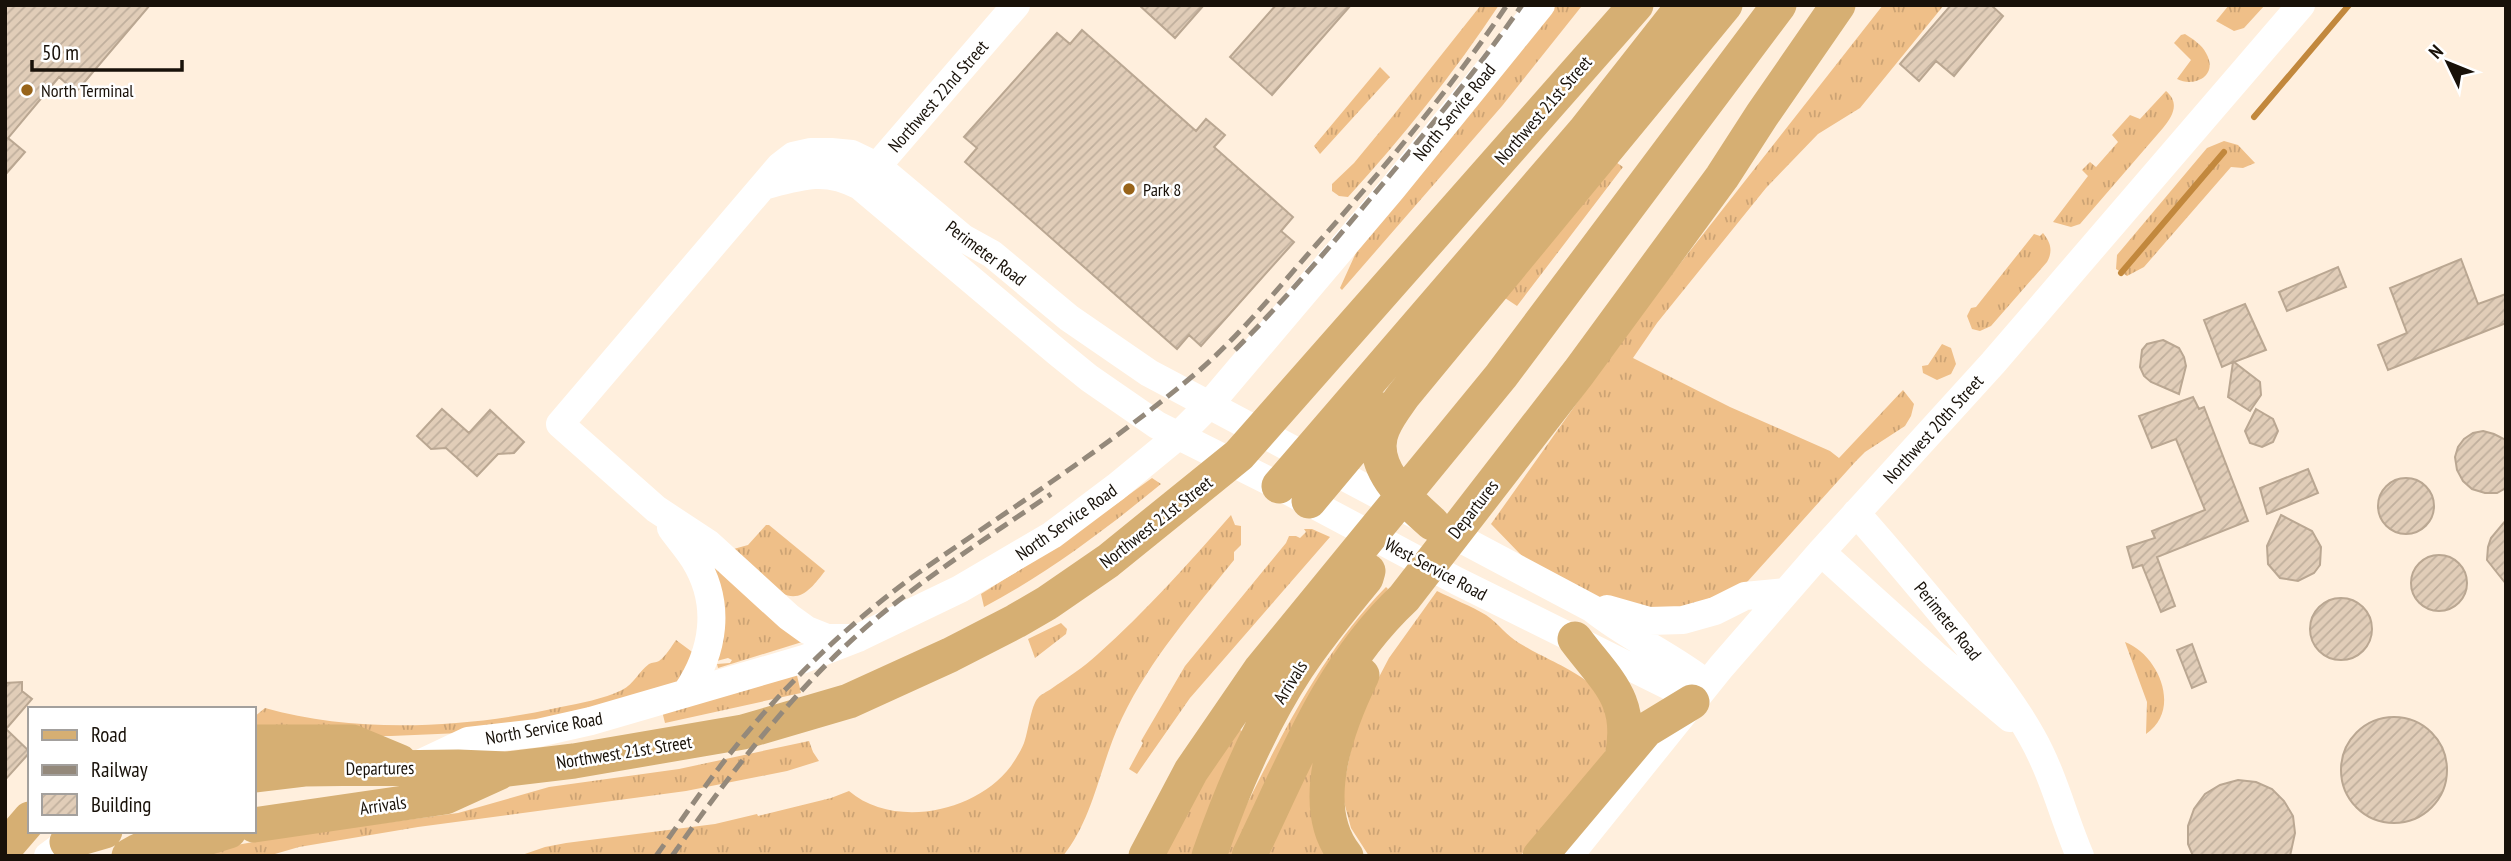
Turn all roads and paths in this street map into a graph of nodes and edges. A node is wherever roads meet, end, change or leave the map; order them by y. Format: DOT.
graph roads {
  1 [pos="1016,5"];
  2 [pos="1541,5"];
  3 [pos="1601,5"];
  4 [pos="1636,5"];
  5 [pos="1684,5"];
  6 [pos="1725,5"];
  7 [pos="1779,5"];
  8 [pos="1838,5"];
  9 [pos="1864,5"];
  10 [pos="2301,5"];
  11 [pos="1555,94"];
  12 [pos="869,176"];
  13 [pos="1722,177"];
  14 [pos="1403,396"];
  15 [pos="1209,405"];
  16 [pos="1178,436"];
  17 [pos="1319,463"];
  18 [pos="1294,493"];
  19 [pos="656,509"];
  20 [pos="1856,513"];
  21 [pos="1432,523"];
  22 [pos="1821,552"];
  23 [pos="1355,573"];
  24 [pos="1786,592"];
  25 [pos="1404,598"];
  26 [pos="1593,609"];
  27 [pos="858,638"];
  28 [pos="1575,639"];
  29 [pos="1700,693"];
  30 [pos="686,694"];
  31 [pos="2031,735"];
  32 [pos="256,742"];
  33 [pos="1622,758"];
  34 [pos="413,767"];
  35 [pos="507,769"];
  36 [pos="256,775"];
  37 [pos="28,821"];
  38 [pos="256,824"];
  39 [pos="99,833"];
  40 [pos="226,833"];
  41 [pos="62,846"];
  42 [pos="5,848"];
  43 [pos="170,853"];
  44 [pos="129,856"];
  45 [pos="1146,856"];
  46 [pos="1209,856"];
  47 [pos="1249,856"];
  48 [pos="1346,856"];
  49 [pos="1540,856"];
  50 [pos="1569,856"];
  51 [pos="2080,856"];
  1 -- 12 [label="street, Northwest 22nd Street"];
  2 -- 15 [label="street, North Service Road"];
  3 -- 11 [label="main road"];
  4 -- 11 [label="main road, Northwest 21st Street"];
  5 -- 17 [label="main road"];
  6 -- 14 [label="main road"];
  7 -- 23 [label="main road, Arrivals"];
  8 -- 13 [label="main road"];
  9 -- 13 [label="main road"];
  10 -- 20 [label="street, Northwest 20th Street"];
  11 -- 35 [label="main road, Northwest 21st Street"];
  12 -- 15 [label="street, Perimeter Road"];
  12 -- 16 [label="street, Perimeter Road"];
  12 -- 19 [label="street, Perimeter Road"];
  13 -- 25 [label="main road, Departures"];
  14 -- 17 [label="main road"];
  14 -- 21 [label="main road"];
  15 -- 16 [label="street, North Service Road"];
  15 -- 17 [label="street"];
  16 -- 18 [label="street, West Service Road"];
  16 -- 27 [label="street, North Service Road"];
  17 -- 18 [label="main road"];
  17 -- 21 [label="street"];
  18 -- 28 [label="street, West Service Road"];
  19 -- 27 [label="street, Perimeter Road"];
  19 -- 30 [label="street, Perimeter Road"];
  20 -- 22 [label="street, Northwest 20th Street"];
  20 -- 31 [label="street, Perimeter Road"];
  21 -- 26 [label="street"];
  22 -- 24 [label="street, Northwest 20th Street"];
  22 -- 31 [label="street, Perimeter Road"];
  23 -- 45 [label="main road"];
  23 -- 46 [label="main road, Arrivals"];
  24 -- 26 [label="street"];
  24 -- 29 [label="street, Northwest 20th Street"];
  25 -- 47 [label="main road, Departures"];
  25 -- 48 [label="main road"];
  26 -- 29 [label="street"];
  27 -- 30 [label="street, North Service Road"];
  28 -- 29 [label="street, West Service Road"];
  28 -- 33 [label="main road"];
  29 -- 33 [label="main road"];
  29 -- 50 [label="street, Northwest 20th Street"];
  30 -- 34 [label="street, North Service Road"];
  31 -- 51 [label="street, Perimeter Road"];
  32 -- 34 [label="main road, Arrivals"];
  33 -- 49 [label="main road"];
  34 -- 35 [label="main road, Departures"];
  34 -- 36 [label="main road, Departures"];
  35 -- 38 [label="main road, Arrivals"];
  37 -- 42 [label="main road"];
  39 -- 41 [label="main road"];
  40 -- 43 [label="main road, Arrivals"];
  43 -- 44 [label="main road, Arrivals"];
}
